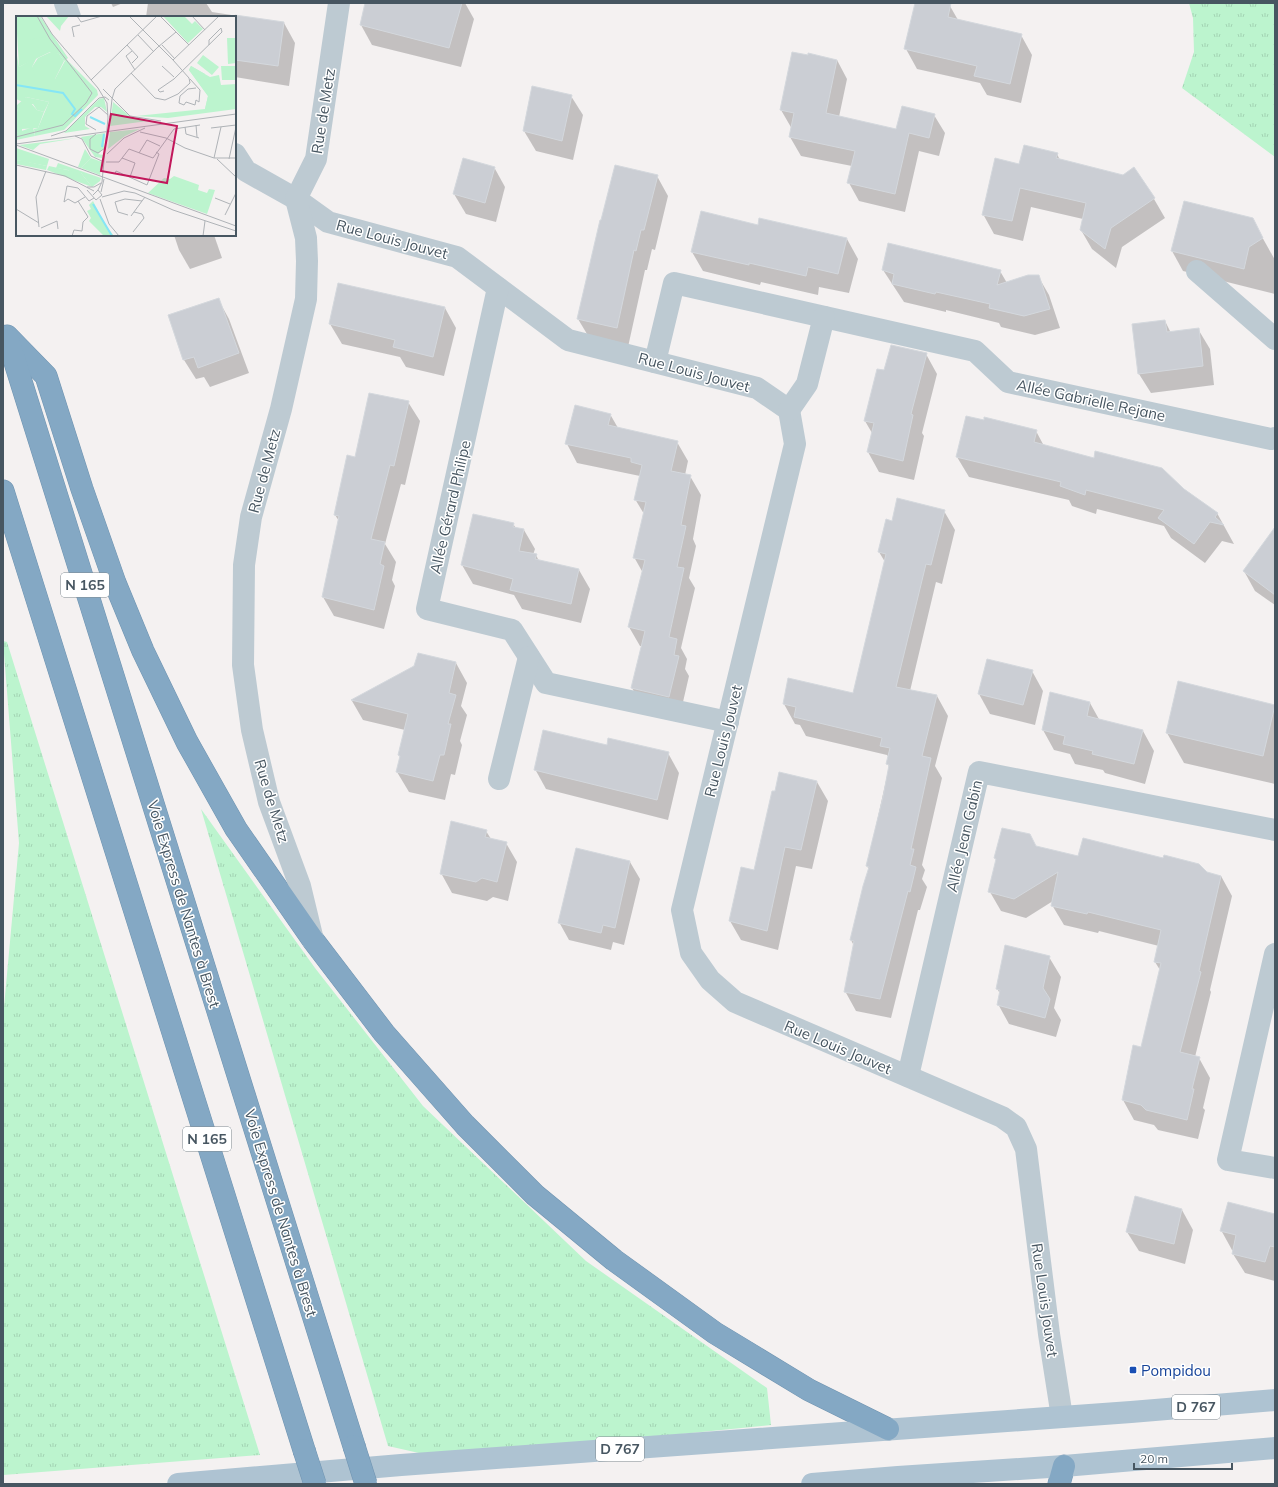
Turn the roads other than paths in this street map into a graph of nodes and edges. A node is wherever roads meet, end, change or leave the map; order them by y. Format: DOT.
graph roads {
  1 [pos="64,3"];
  2 [pos="339,3"];
  3 [pos="70,16"];
  4 [pos="236,156"];
  5 [pos="296,199"];
  6 [pos="1198,271"];
  7 [pos="498,288"];
  8 [pos="824,317"];
  9 [pos="5,330"];
  10 [pos="1275,339"];
  11 [pos="655,362"];
  12 [pos="789,410"];
  13 [pos="1275,438"];
  14 [pos="3,491"];
  15 [pos="529,657"];
  16 [pos="728,722"];
  17 [pos="499,779"];
  18 [pos="1275,830"];
  19 [pos="313,940"];
  20 [pos="1275,954"];
  21 [pos="908,1076"];
  22 [pos="1275,1168"];
  23 [pos="1275,1400"];
  24 [pos="1062,1417"];
  25 [pos="888,1429"];
  26 [pos="1275,1448"];
  27 [pos="1062,1475"];
  28 [pos="178,1484"];
  29 [pos="315,1484"];
  30 [pos="366,1484"];
  31 [pos="812,1484"];
  1 -- 3 [label="street"];
  2 -- 5 [label="street, Rue de Metz"];
  4 -- 5 [label="street, Rue Louis Jouvet"];
  5 -- 7 [label="street, Rue Louis Jouvet"];
  5 -- 19 [label="street, Rue de Metz"];
  6 -- 10 [label="street"];
  7 -- 11 [label="street, Rue Louis Jouvet"];
  7 -- 15 [label="street, Allée Gérard Philipe"];
  8 -- 11 [label="street, Allée Gabrielle Rejane"];
  8 -- 12 [label="street"];
  8 -- 13 [label="street, Allée Gabrielle Rejane"];
  9 -- 19 [label="highway"];
  9 -- 30 [label="highway, Voie Express de Nantes à Brest / N 165, bridge"];
  11 -- 12 [label="street, Rue Louis Jouvet"];
  12 -- 16 [label="street, Rue Louis Jouvet"];
  14 -- 29 [label="highway, N 165, bridge"];
  15 -- 16 [label="street, Allée Gérard Philipe"];
  15 -- 17 [label="street"];
  16 -- 21 [label="street, Rue Louis Jouvet"];
  18 -- 21 [label="street, Allée Jean Gabin"];
  19 -- 25 [label="highway"];
  20 -- 22 [label="street"];
  21 -- 24 [label="street, Rue Louis Jouvet"];
  23 -- 24 [label="main road, D 767"];
  24 -- 25 [label="main road, D 767"];
  25 -- 28 [label="main road, D 767"];
  26 -- 27 [label="main road"];
  27 -- 31 [label="main road"];
}
